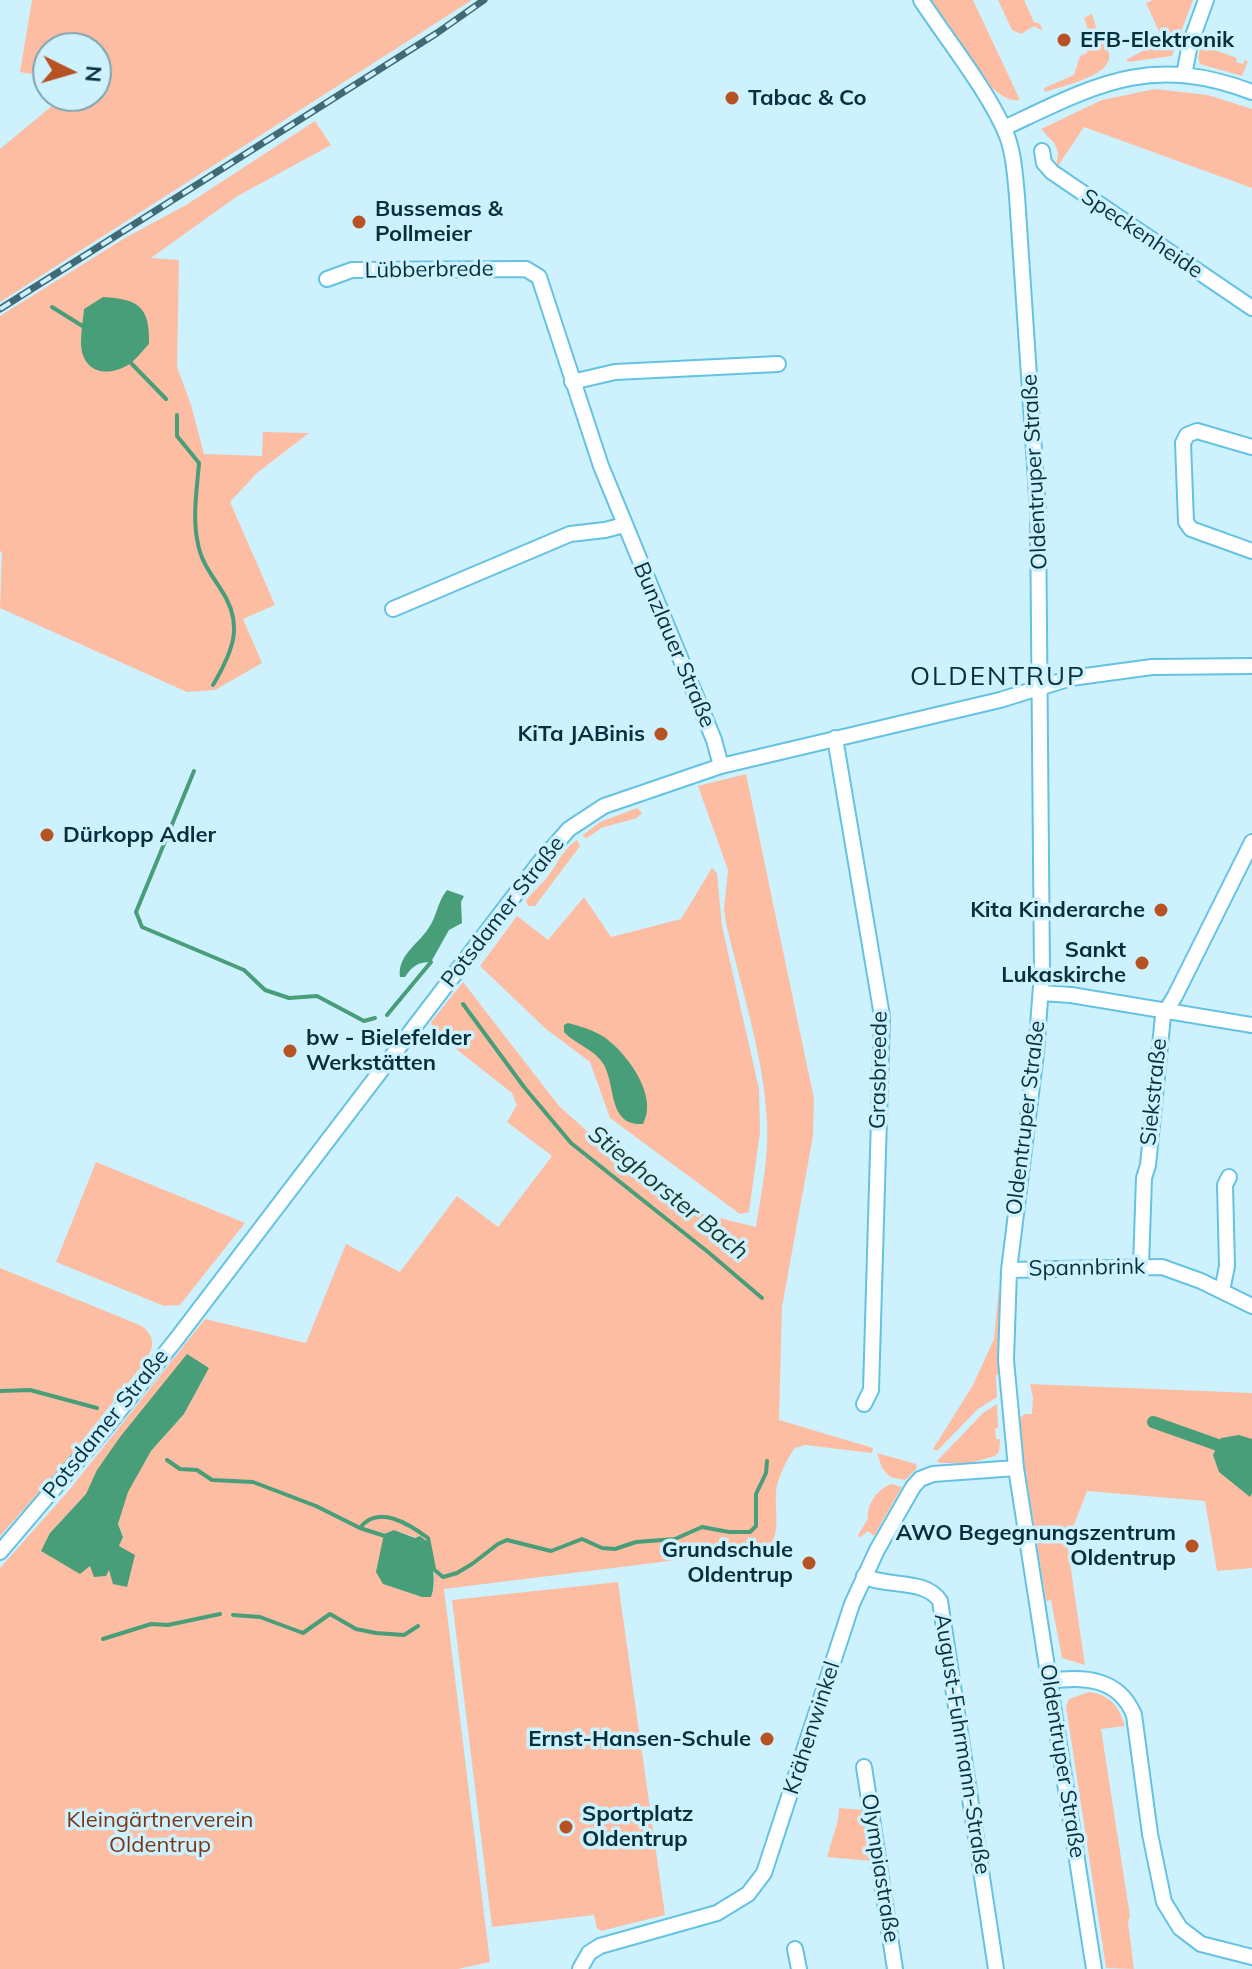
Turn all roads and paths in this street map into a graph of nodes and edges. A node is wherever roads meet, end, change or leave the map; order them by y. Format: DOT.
graph roads {
  1 [pos="921,0"];
  2 [pos="1206,0"];
  3 [pos="1184,75"];
  4 [pos="1252,92"];
  5 [pos="1004,128"];
  6 [pos="1042,151"];
  7 [pos="532,271"];
  8 [pos="327,279"];
  9 [pos="1252,308"];
  10 [pos="778,364"];
  11 [pos="572,382"];
  12 [pos="1252,447"];
  13 [pos="624,525"];
  14 [pos="1252,551"];
  15 [pos="393,609"];
  16 [pos="1252,666"];
  17 [pos="1039,687"];
  18 [pos="835,738"];
  19 [pos="721,766"];
  20 [pos="1252,842"];
  21 [pos="1041,993"];
  22 [pos="1166,1010"];
  23 [pos="1252,1025"];
  24 [pos="1229,1177"];
  25 [pos="1141,1266"];
  26 [pos="1009,1270"];
  27 [pos="1222,1291"];
  28 [pos="1252,1306"];
  29 [pos="864,1404"];
  30 [pos="1016,1468"];
  31 [pos="0,1552"];
  32 [pos="864,1576"];
  33 [pos="1049,1681"];
  34 [pos="864,1767"];
  35 [pos="795,1949"];
  36 [pos="1252,1957"];
  37 [pos="580,1969"];
  38 [pos="799,1969"];
  39 [pos="895,1969"];
  40 [pos="996,1969"];
  41 [pos="1094,1969"];
  1 -- 5 [label="street, Oldentruper Straße"];
  2 -- 3 [label="street"];
  3 -- 4 [label="street"];
  3 -- 5 [label="street"];
  5 -- 17 [label="street, Oldentruper Straße"];
  6 -- 9 [label="street, Speckenheide"];
  7 -- 8 [label="street, Lübberbrede"];
  7 -- 11 [label="street, Bunzlauer Straße"];
  10 -- 11 [label="street"];
  11 -- 13 [label="street, Bunzlauer Straße"];
  12 -- 14 [label="street"];
  13 -- 15 [label="street"];
  13 -- 19 [label="street, Bunzlauer Straße"];
  16 -- 17 [label="street, Potsdamer Straße"];
  17 -- 18 [label="street, Potsdamer Straße"];
  17 -- 21 [label="street, Oldentruper Straße"];
  18 -- 19 [label="street, Potsdamer Straße"];
  18 -- 29 [label="street, Grasbreede"];
  19 -- 31 [label="street, Potsdamer Straße"];
  20 -- 22 [label="street, Siekstraße"];
  21 -- 22 [label="street"];
  21 -- 26 [label="street, Oldentruper Straße"];
  22 -- 23 [label="street"];
  22 -- 25 [label="street, Siekstraße"];
  24 -- 27 [label="street"];
  25 -- 26 [label="street, Spannbrink"];
  25 -- 27 [label="street, Spannbrink"];
  26 -- 30 [label="street, Oldentruper Straße"];
  27 -- 28 [label="street, Spannbrink"];
  30 -- 32 [label="street, Krähenwinkel"];
  30 -- 33 [label="street, Oldentruper Straße"];
  32 -- 37 [label="street, Krähenwinkel"];
  32 -- 40 [label="street, August-Fuhrmann-Straße"];
  33 -- 36 [label="street"];
  33 -- 41 [label="street, Oldentruper Straße"];
  34 -- 39 [label="street, Olympiastraße"];
  35 -- 38 [label="street"];
}
